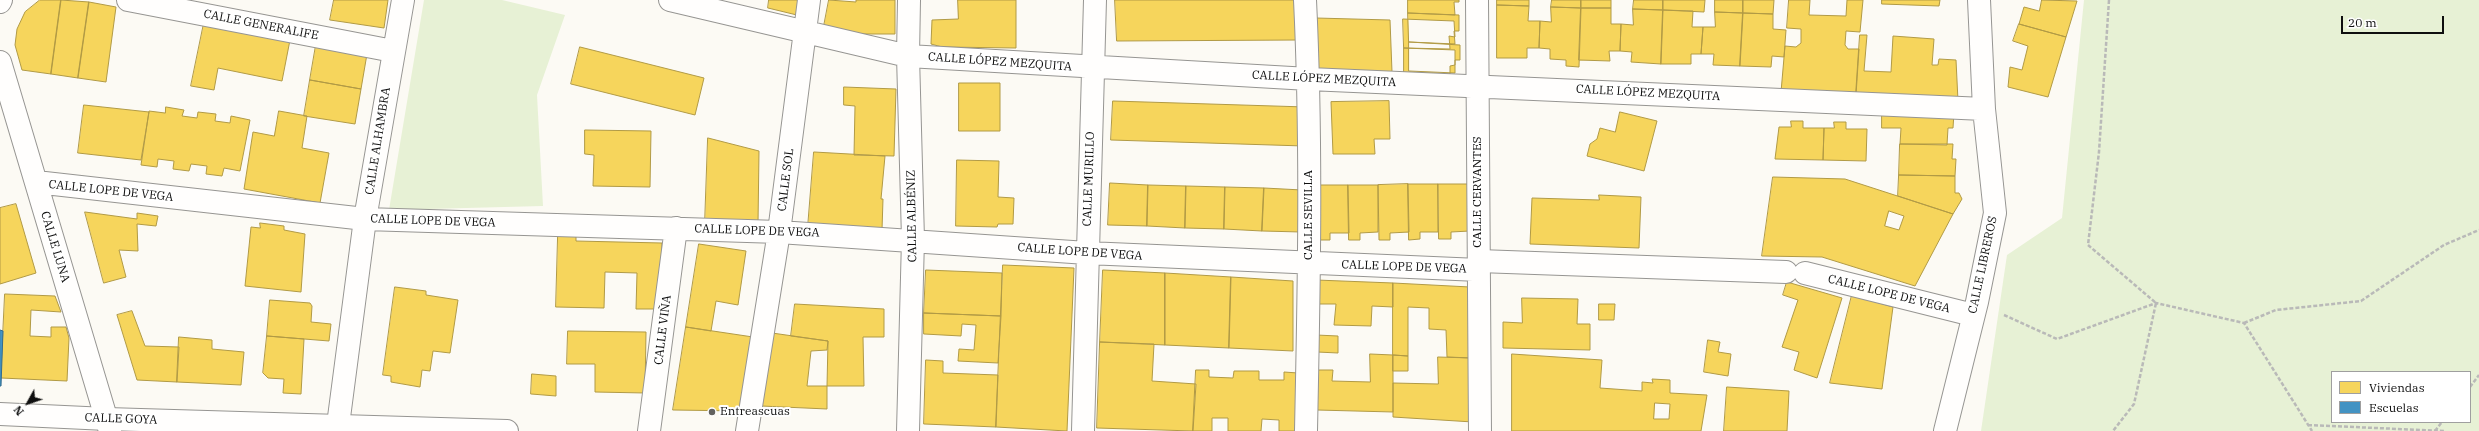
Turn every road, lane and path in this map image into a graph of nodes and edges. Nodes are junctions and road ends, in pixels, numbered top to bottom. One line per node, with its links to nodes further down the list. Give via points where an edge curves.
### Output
1 (128, 0): 12 (street, CALLE GENERALIFE)
2 (403, 0): 12 (street, CALLE ALHAMBRA)
3 (670, 0): 11 (street, CALLE LÓPEZ MEZQUITA)
4 (809, 0): 11 (street, CALLE SOL)
5 (909, 0): 13 (street, CALLE ALBÉNIZ)
6 (1095, 0): 15 (street, CALLE MURILLO)
7 (1305, 0): 16 (street, CALLE SEVILLA)
8 (1477, 0): 17 (street, CALLE CERVANTES)
9 (1979, 0): 18 (street, CALLE LIBREROS)
10 (2109, 0): 28 (path, via 2099,152 2088,245)
11 (805, 33): 13 (street, CALLE LÓPEZ MEZQUITA); 23 (street, CALLE SOL)
12 (393, 51): 20 (street, CALLE ALHAMBRA)
13 (908, 56): 15 (street, CALLE LÓPEZ MEZQUITA); 24 (street, CALLE ALBÉNIZ)
14 (0, 62): 19 (street, CALLE LUNA)
15 (1092, 68): 16 (street, CALLE LÓPEZ MEZQUITA); 25 (street, CALLE MURILLO)
16 (1309, 79): 17 (street, CALLE LÓPEZ MEZQUITA); 26 (street, CALLE SEVILLA)
17 (1478, 85): 18 (street, CALLE LÓPEZ MEZQUITA); 27 (street, CALLE CERVANTES)
18 (1984, 109): 29 (street, CALLE LIBREROS, via 1995,213)
19 (36, 182): 20 (street, CALLE LOPE DE VEGA); 36 (street, CALLE LUNA)
20 (365, 219): 21 (street, CALLE LOPE DE VEGA); 35 (street, CALLE ALHAMBRA)
21 (676, 228): 23 (street, CALLE LOPE DE VEGA); 40 (street, CALLE VIÑA)
22 (2479, 230): 30 (path, via 2444,245 2361,302 2276,310)
23 (779, 232): 24 (street, CALLE LOPE DE VEGA); 41 (street, CALLE SOL)
24 (913, 239): 25 (street, CALLE LOPE DE VEGA); 42 (street, CALLE ALBÉNIZ)
25 (1087, 253): 26 (street, CALLE LOPE DE VEGA); 43 (street, CALLE MURILLO)
26 (1309, 264): 27 (street, CALLE LOPE DE VEGA); 44 (street, CALLE SEVILLA)
27 (1479, 266): 29 (street, CALLE LOPE DE VEGA, via 1795,272); 45 (street, CALLE CERVANTES)
28 (2156, 303): 29 (path, via 2057,339); 30 (path); 47 (path, via 2134,404)
29 (1975, 309): 46 (street, CALLE LIBREROS)
30 (2244, 323): 37 (path)
31 (2479, 375): 32 (path)
32 (2471, 386)
33 (0, 414): 36 (street, CALLE GOYA)
34 (2441, 423): 49 (path)
35 (338, 424): 36 (street, CALLE GOYA); 38 (street, CALLE GOYA)
36 (108, 425)
37 (2308, 425): 48 (path); 49 (path)
38 (462, 430): 39 (street, CALLE GOYA)
39 (507, 431)
40 (649, 431)
41 (747, 431)
42 (908, 431)
43 (1084, 431)
44 (1306, 431)
45 (1480, 431)
46 (1945, 431)
47 (2113, 431)
48 (2312, 431)
49 (2435, 431): 50 (path)
50 (2444, 431)

